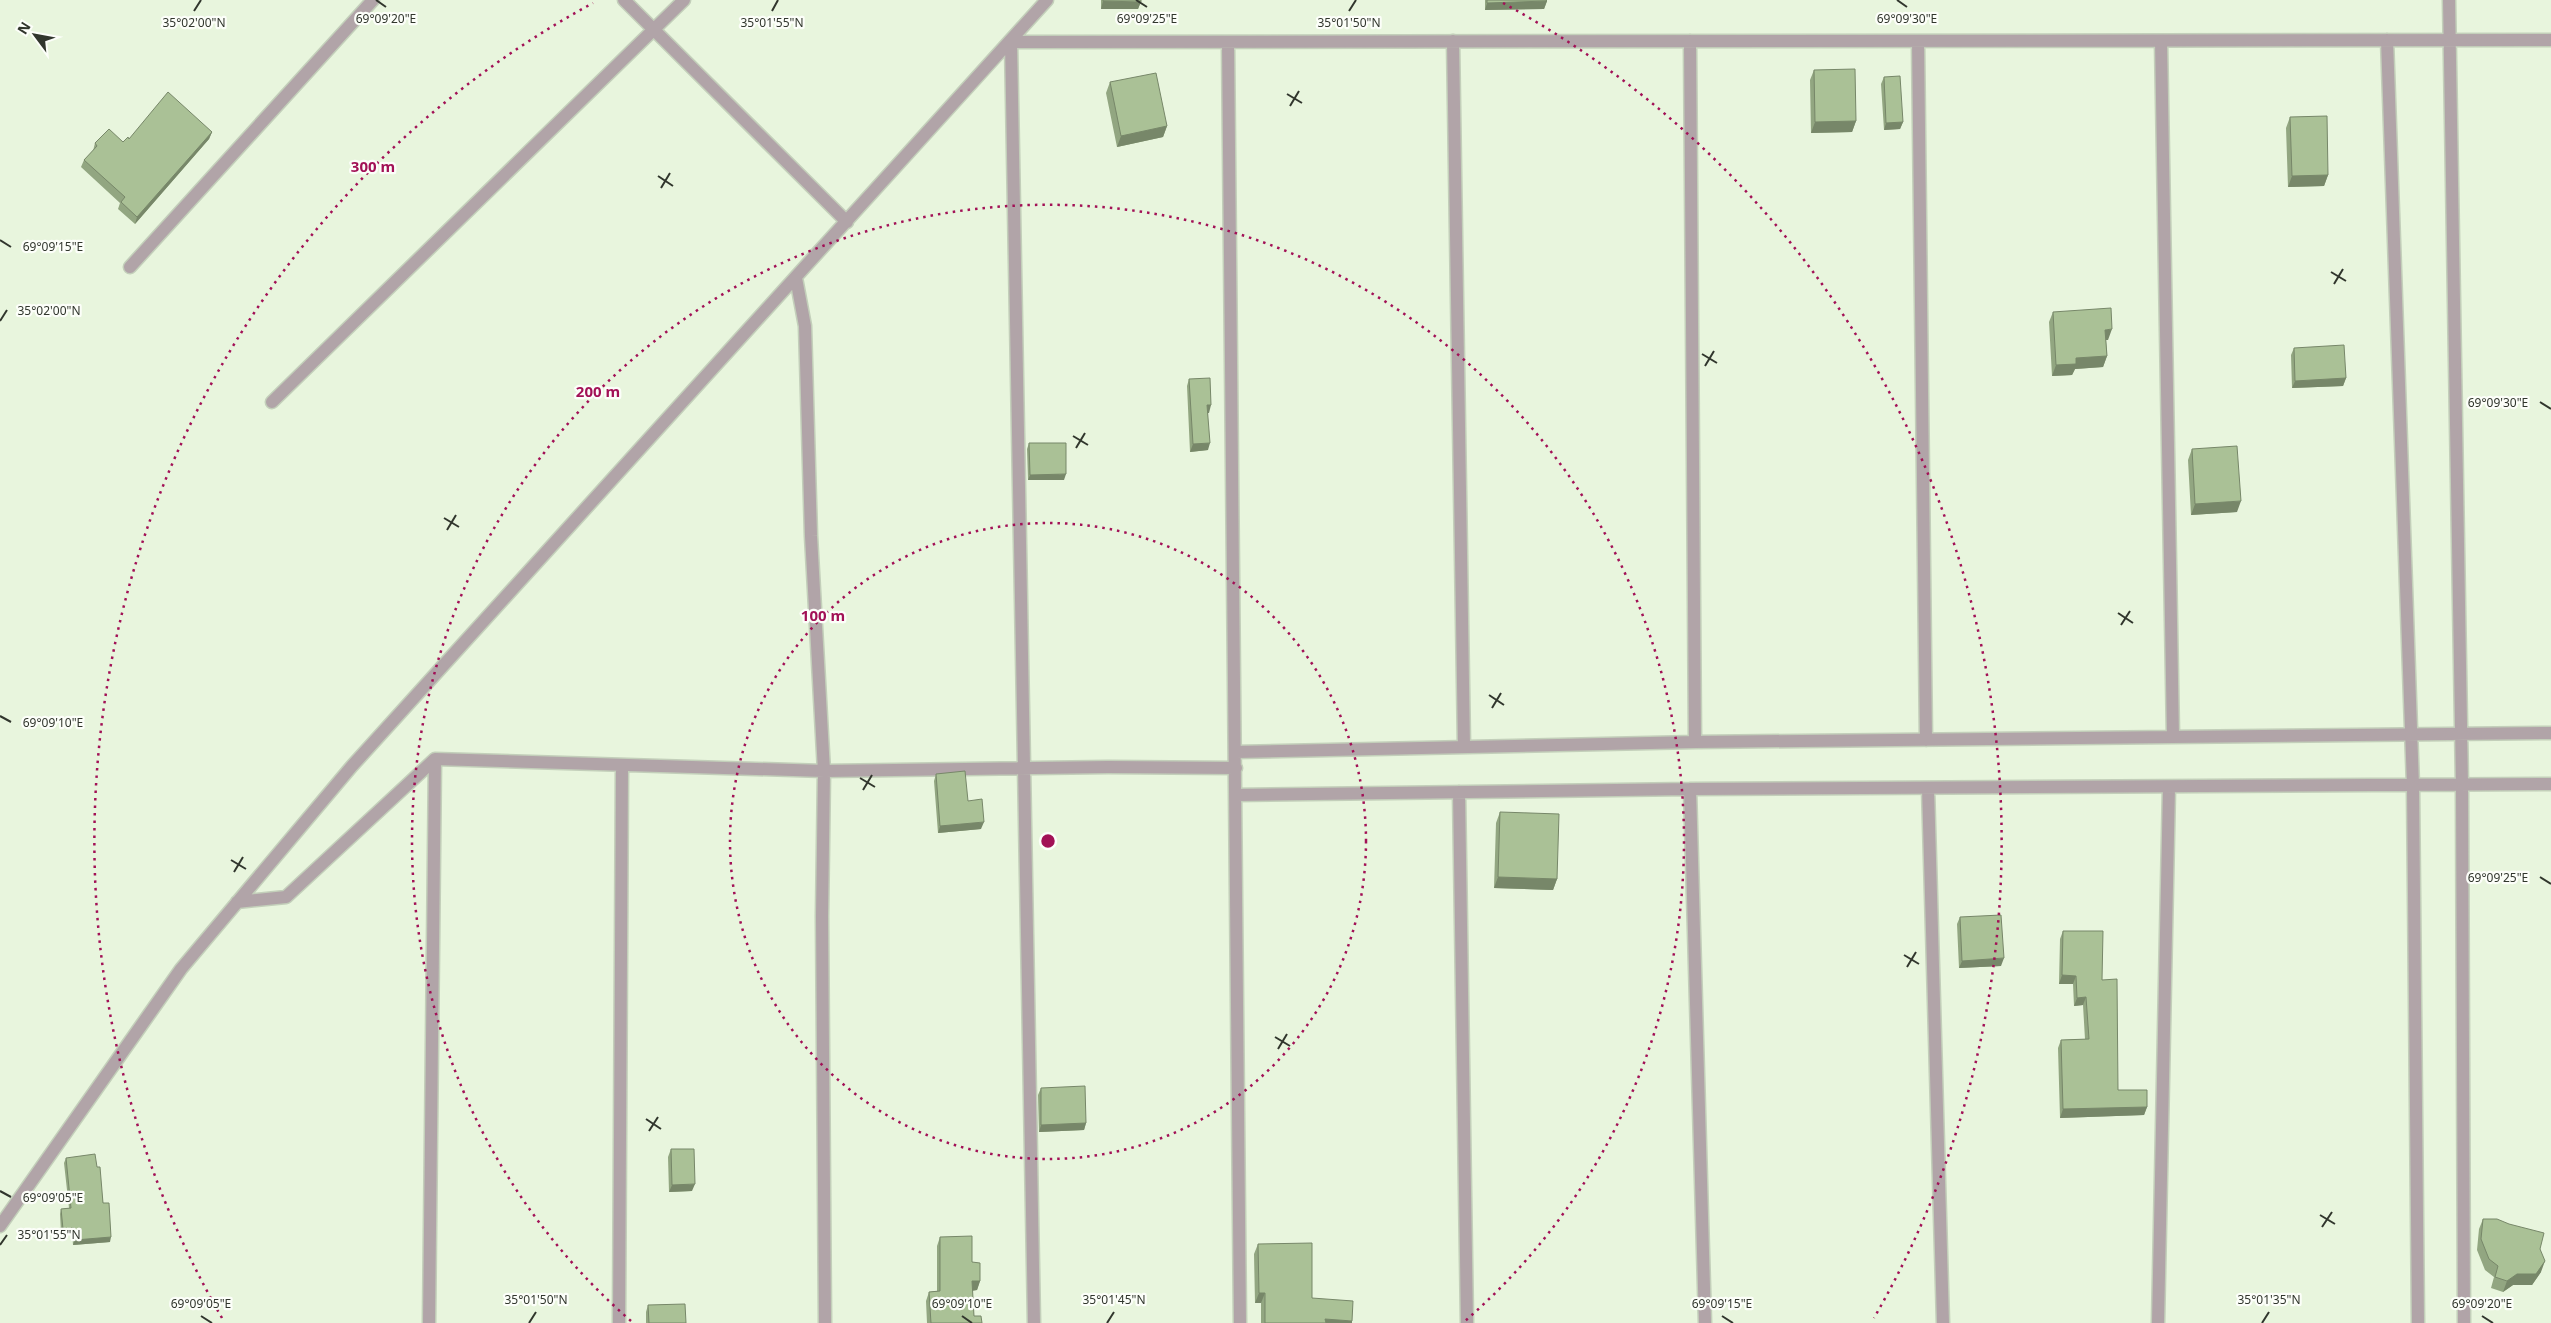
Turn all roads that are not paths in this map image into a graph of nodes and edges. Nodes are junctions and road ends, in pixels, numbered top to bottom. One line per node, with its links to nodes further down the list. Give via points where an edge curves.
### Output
1 (373, 0): 17 (street)
2 (624, 0): 6 (street)
3 (684, 0): 6 (street)
4 (1048, 0): 13 (street)
5 (2449, 0): 9 (street)
6 (654, 29): 16 (street); 19 (street)
7 (2161, 40): 8 (street); 12 (street); 23 (street)
8 (2388, 40): 9 (street); 21 (street)
9 (2450, 40): 10 (street); 22 (street)
10 (2551, 40)
11 (1690, 41): 12 (street); 15 (street); 25 (street)
12 (1918, 41): 24 (street)
13 (1011, 42): 14 (street); 16 (street); 30 (street)
14 (1228, 42): 15 (street); 27 (street)
15 (1453, 42): 26 (street)
16 (847, 222): 18 (street)
17 (130, 267)
18 (796, 278): 32 (street, via 805,326); 41 (street, via 352,766)
19 (272, 402)
20 (2551, 733): 22 (street)
21 (2411, 734): 22 (street); 23 (street); 35 (street)
22 (2461, 734): 34 (street)
23 (2173, 737): 24 (street)
24 (1926, 740): 25 (street)
25 (1695, 742): 26 (street)
26 (1464, 747): 27 (street)
27 (1236, 752): 31 (street)
28 (435, 759): 29 (street); 41 (street, via 286,897); 43 (street)
29 (622, 765): 32 (street); 44 (street)
30 (1024, 767): 31 (street); 32 (street); 46 (street)
31 (1236, 768): 40 (street)
32 (824, 771): 45 (street)
33 (2551, 784): 34 (street)
34 (2462, 785): 35 (street); 53 (street)
35 (2413, 786): 36 (street); 52 (street)
36 (2169, 787): 38 (street); 51 (street)
37 (1690, 788): 38 (street); 39 (street); 49 (street)
38 (1928, 788): 50 (street)
39 (1459, 792): 40 (street); 48 (street)
40 (1236, 795): 47 (street)
41 (237, 902): 42 (street, via 181,969)
42 (0, 1226)
43 (429, 1323)
44 (619, 1323)
45 (825, 1323)
46 (1034, 1323)
47 (1240, 1323)
48 (1467, 1323)
49 (1705, 1323)
50 (1943, 1323)
51 (2158, 1323)
52 (2418, 1323)
53 (2464, 1323)

